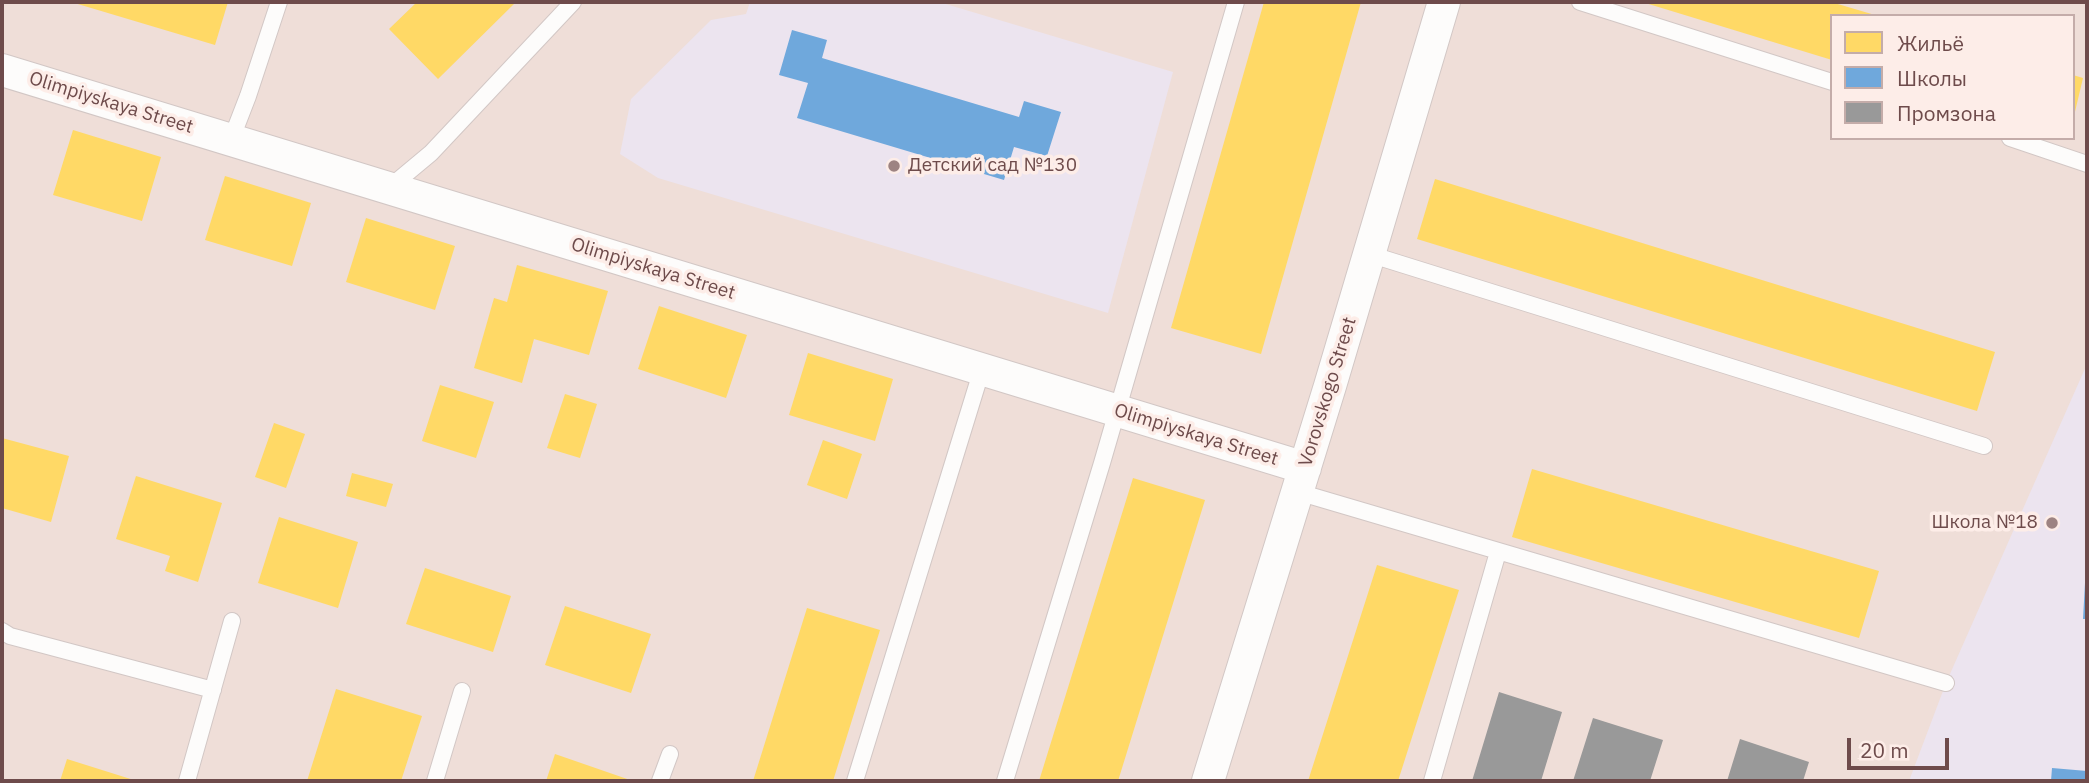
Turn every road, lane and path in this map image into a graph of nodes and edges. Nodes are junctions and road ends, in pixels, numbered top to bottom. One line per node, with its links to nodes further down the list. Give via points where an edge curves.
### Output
1 (279, 2): 8 (lane)
2 (573, 2): 11 (lane, via 431,153)
3 (1236, 2): 14 (lane)
4 (1444, 2): 12 (street, Vorovskogo Street)
5 (1580, 2): 7 (lane)
6 (2, 69): 8 (street, Olimpiyskaya Street)
7 (1830, 81)
8 (231, 140): 11 (street, Olimpiyskaya Street)
9 (2016, 140): 10 (lane)
10 (2087, 164)
11 (389, 188): 13 (street, Olimpiyskaya Street)
12 (1369, 254): 15 (lane); 16 (street, Vorovskogo Street)
13 (982, 369): 14 (street, Olimpiyskaya Street); 27 (lane)
14 (1117, 411): 16 (street, Olimpiyskaya Street); 28 (lane)
15 (1984, 446)
16 (1302, 480): 17 (lane); 29 (street, Vorovskogo Street)
17 (1498, 552): 20 (lane); 30 (lane)
18 (232, 621): 21 (lane)
19 (2, 631): 21 (lane)
20 (1946, 683)
21 (213, 690): 24 (lane)
22 (462, 691): 25 (lane)
23 (670, 754): 26 (lane)
24 (187, 781)
25 (435, 781)
26 (660, 781)
27 (855, 781)
28 (1005, 781)
29 (1209, 781)
30 (1432, 781)

